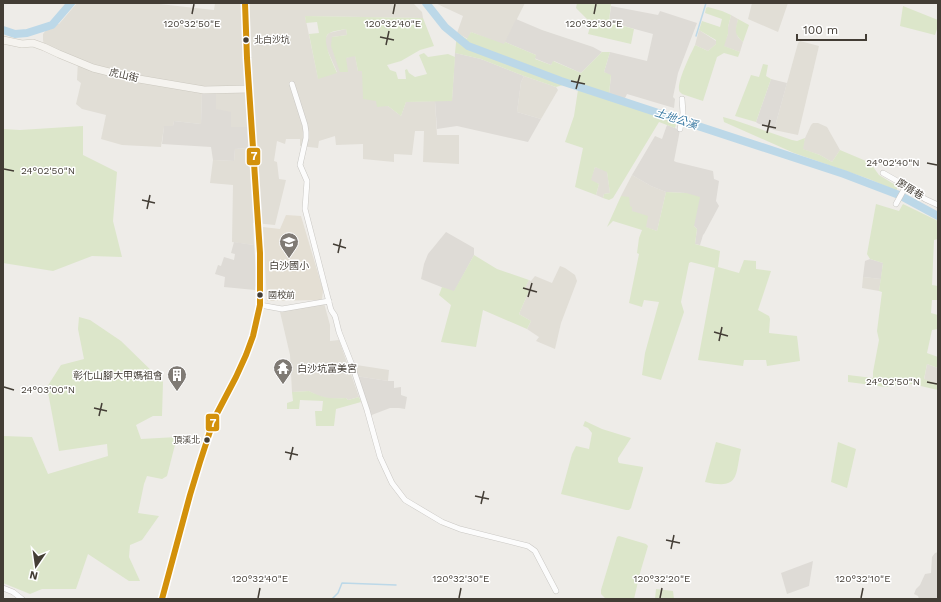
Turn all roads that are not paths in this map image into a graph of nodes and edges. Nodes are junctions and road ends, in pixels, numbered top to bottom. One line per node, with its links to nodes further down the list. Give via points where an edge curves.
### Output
1 (245, 3): 4 (main road)
2 (3, 40): 4 (main road, 虎山街, via 22,44 33,43 93,68 133,78 204,90)
3 (292, 84): 11 (street, via 306,132 300,166 307,181 305,209)
4 (249, 89): 12 (main road, via 260,253)
5 (682, 99): 6 (street, via 683,113)
6 (680, 126)
7 (882, 173): 8 (street, 廖厝巷)
8 (906, 186): 9 (street); 10 (street, 廖厝巷)
9 (897, 203)
10 (938, 205)
11 (329, 302): 12 (street, via 282,309); 14 (street, via 367,410 380,457 392,483 405,500 442,522 460,529 532,548)
12 (260, 305): 16 (main road, via 246,355 214,418)
13 (3, 588): 15 (street)
14 (556, 591)
15 (22, 599)
16 (162, 599)

